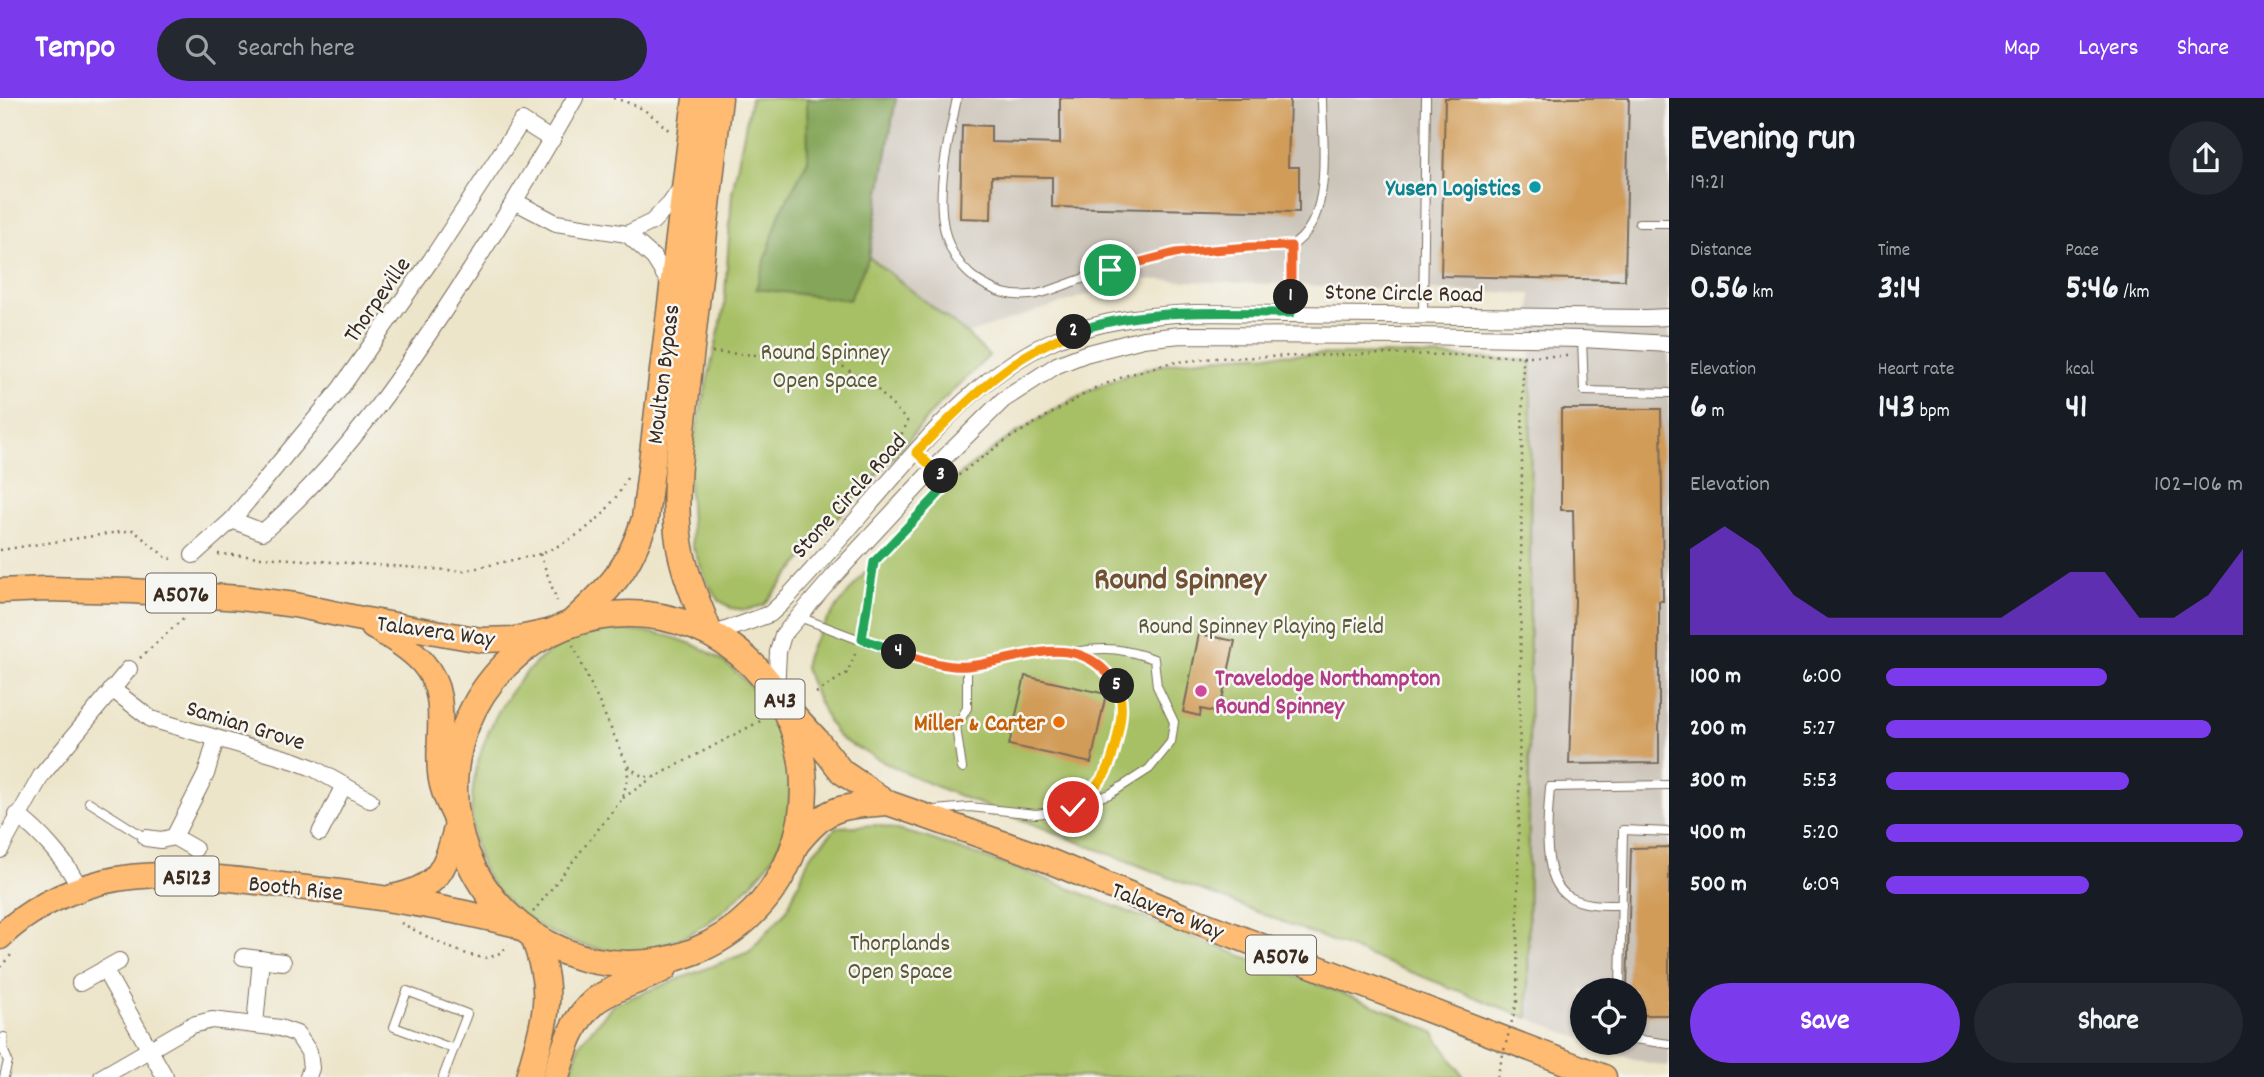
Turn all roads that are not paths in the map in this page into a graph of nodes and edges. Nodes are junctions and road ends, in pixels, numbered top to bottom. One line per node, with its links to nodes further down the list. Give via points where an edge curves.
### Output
1 (575, 98): 7 (street)
2 (696, 98): 8 (highway, Moulton Bypass / A43)
3 (719, 98): 27 (highway, Moulton Bypass, via 675,506 679,543)
4 (957, 98): 13 (lane, via 941,192 943,225 954,255 973,278 994,291 1033,295 1175,253)
5 (1322, 98): 13 (lane, via 1322,195 1310,226)
6 (1426, 98): 16 (lane)
7 (552, 140): 9 (street); 21 (street, Thorpeville, via 522,121 340,389)
8 (685, 182): 12 (street, via 652,222); 14 (highway, Moulton Bypass / A43)
9 (516, 202): 12 (street, via 556,223); 21 (street, via 426,339 345,448 263,532)
10 (1639, 223): 11 (lane)
11 (1669, 223)
12 (627, 234): 14 (street, via 654,258)
13 (1291, 246): 15 (lane)
14 (671, 286): 26 (highway, Moulton Bypass / A43, via 645,519 621,574)
15 (1291, 313): 16 (street, Stone Circle Road); 27 (street, Stone Circle Road, via 1143,316 1098,324 1020,358 966,401 916,452 770,614)
16 (1423, 315): 17 (street, Stone Circle Road)
17 (1669, 317)
18 (1582, 339): 19 (street, Stone Circle Road); 20 (lane, via 1584,391); 24 (street, Stone Circle Road, via 1181,335 1085,354 1031,380 995,408)
19 (1669, 344)
20 (1669, 393)
21 (232, 520): 22 (street, Thorpeville)
22 (193, 555)
23 (0, 591): 25 (main road, Talavera Way / A5076, via 202,595 295,605)
24 (799, 617): 29 (lane, via 927,662); 32 (street, Stone Circle Road, via 783,635 778,652)
25 (360, 619): 26 (main road, Talavera Way / A5076, via 481,640); 42 (main road, Talavera Way / A5076, via 405,646 435,683 441,708 440,772)
26 (566, 633): 27 (highway, A43, via 598,617 617,615 655,616); 42 (highway, A43, via 529,646 507,663 473,709 456,762)
27 (710, 634): 32 (highway, A43, via 748,660)
28 (1073, 652): 29 (lane, via 1041,652); 40 (lane, via 1103,666 1121,697 1122,711 1113,761 1091,792); 40 (lane, via 1123,649 1154,659 1157,686 1174,722 1171,742 1149,769 1110,794)
29 (967, 666): 34 (lane, via 967,708 956,727)
30 (129, 669): 31 (street)
31 (112, 689): 33 (street, Samian Grove, via 151,719); 41 (street, via 41,776)
32 (774, 705): 39 (main road, Talavera Way / A5076, via 816,739 842,772); 47 (highway, A43, via 793,724 804,772 804,809)
33 (216, 739): 35 (street, Samian Grove, via 295,761); 45 (street, via 206,774)
34 (962, 768)
35 (344, 785): 37 (street, Samian Grove); 44 (street)
36 (1669, 785): 52 (lane, via 1550,787 1546,839 1558,887 1567,896 1587,903)
37 (370, 800)
38 (89, 802): 46 (lane)
39 (899, 807): 40 (lane, via 970,807 1037,814); 47 (main road, Talavera Way / A5076, via 855,806 829,813 814,822); 74 (main road, Talavera Way / A5076, via 1025,850 1193,920)
40 (1073, 807)
41 (17, 815): 49 (street); 50 (street, via 31,825)
42 (456, 822): 51 (main road, Booth Rise / A5123, via 439,874 415,892); 53 (highway, A43, via 478,880)
43 (1669, 832): 52 (lane, via 1623,830)
44 (320, 833)
45 (174, 837): 46 (street); 48 (street)
46 (146, 838)
47 (796, 845): 55 (highway, A43, via 780,880 757,910 727,935)
48 (195, 849)
49 (0, 850)
50 (79, 889): 51 (main road, Booth Rise / A5123, via 157,875); 54 (main road, Booth Rise / A5123, via 21,919)
51 (388, 898): 53 (main road, Booth Rise / A5123, via 466,912)
52 (1622, 905): 59 (lane)
53 (523, 931): 55 (highway, A43, via 595,962 650,963); 72 (highway, A43, via 546,974 545,1020)
54 (8, 944)
55 (693, 953): 73 (highway, A43, via 596,1001 578,1019)
56 (243, 957): 57 (street)
57 (261, 959): 58 (street); 61 (street)
58 (283, 962)
59 (1620, 978)
60 (79, 983): 65 (street, via 112,965)
61 (255, 1025): 65 (street, via 199,1022); 70 (street, via 289,1030 303,1039 311,1060)
62 (4, 1037): 67 (lane, via 8,1060)
63 (1647, 1042): 64 (lane)
64 (1669, 1045)
65 (151, 1048): 68 (street); 69 (street)
66 (454, 1049): 66 (lane, via 467,1014 407,991 394,1027); 71 (lane)
67 (4, 1077)
68 (102, 1077)
69 (165, 1077)
70 (308, 1077)
71 (443, 1077)
72 (529, 1077)
73 (556, 1077)
74 (1604, 1077)

